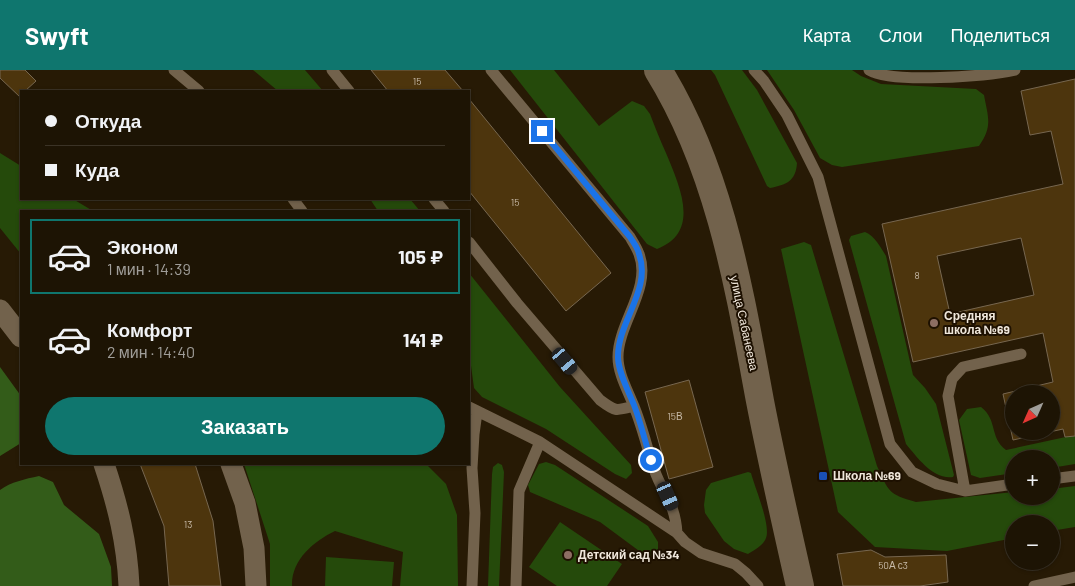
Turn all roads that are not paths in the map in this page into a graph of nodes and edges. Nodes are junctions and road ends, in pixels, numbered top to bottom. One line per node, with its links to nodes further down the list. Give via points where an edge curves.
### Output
1 (174, 70): 8 (lane)
2 (332, 70): 9 (lane)
3 (492, 70): 16 (lane, via 630,237 639,253 642,268 638,292 620,340 618,357)
4 (658, 70): 32 (street, улица Сабанеева, via 691,135 717,204 741,302)
5 (754, 70): 24 (lane, via 787,115 818,178 890,444 912,472 937,484)
6 (869, 70): 7 (lane, via 878,75 928,78)
7 (1015, 70)
8 (198, 90)
9 (348, 90)
10 (435, 200): 11 (lane)
11 (443, 210)
12 (470, 243): 16 (lane, via 600,400 618,411)
13 (0, 310): 14 (street)
14 (20, 336)
15 (1021, 354): 24 (lane, via 963,367 952,379 948,396)
16 (634, 406): 25 (lane, via 655,472 673,507)
17 (473, 409): 18 (lane); 29 (lane, via 475,513)
18 (540, 442): 25 (lane); 30 (lane, via 519,491)
19 (104, 465): 27 (street, via 118,507 128,556)
20 (231, 465): 28 (street, via 247,512 254,548)
21 (1075, 476): 22 (lane)
22 (1060, 478)
23 (1005, 485): 24 (lane)
24 (965, 490)
25 (677, 533): 31 (lane, via 701,553 735,564)
26 (1075, 577): 33 (lane)
27 (129, 586)
28 (256, 586)
29 (472, 586)
30 (516, 586)
31 (758, 586)
32 (800, 586)
33 (1034, 586)

